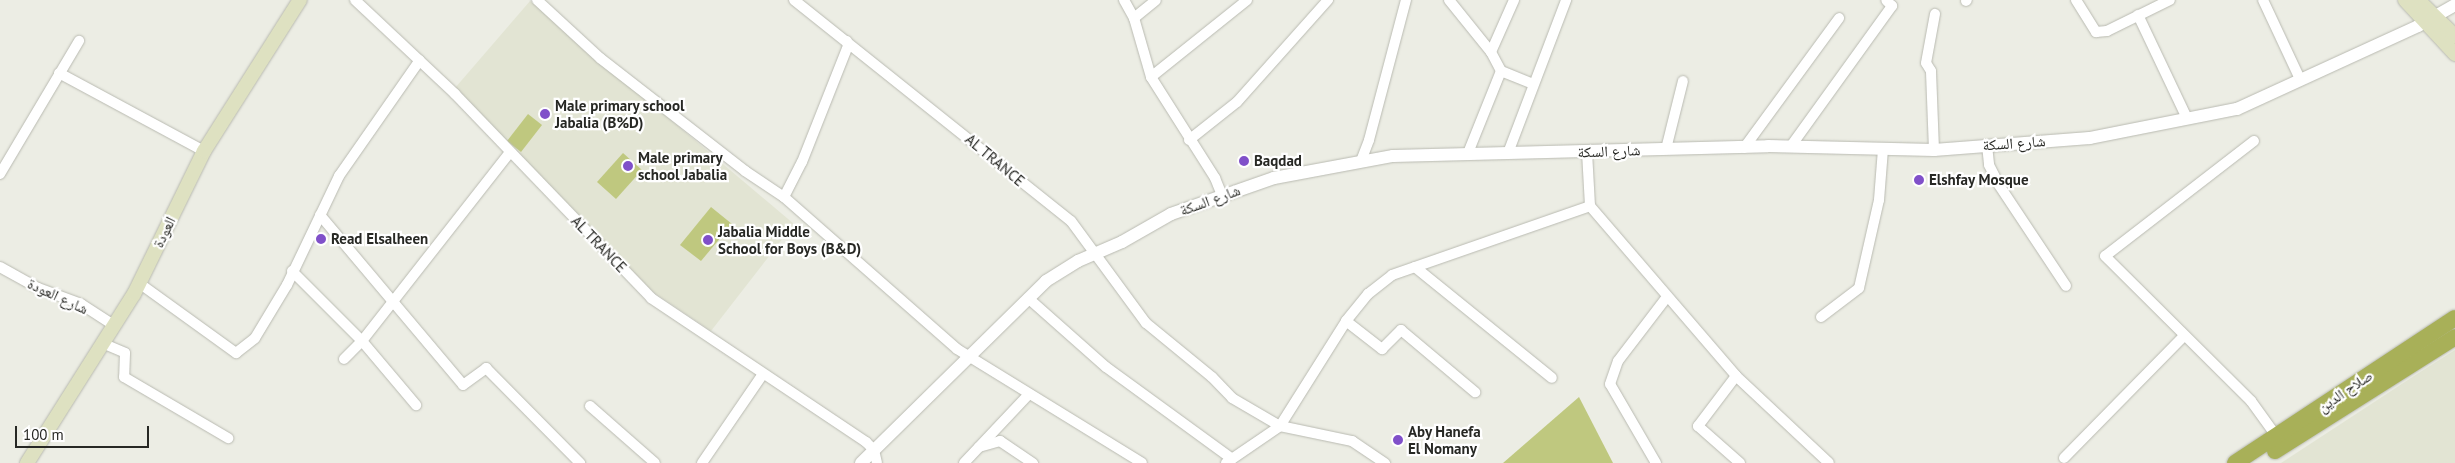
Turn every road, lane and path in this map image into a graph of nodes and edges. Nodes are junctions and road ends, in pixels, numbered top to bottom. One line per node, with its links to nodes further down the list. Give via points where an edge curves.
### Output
1 (300, 0): 46 (main road, العودة)
2 (355, 0): 30 (street, AL TRANCE)
3 (537, 0): 54 (street, via 600,58 745,171)
4 (794, 0): 27 (street, AL TRANCE)
5 (1124, 0): 22 (street)
6 (1156, 0): 22 (street)
7 (1247, 0): 33 (street)
8 (1328, 0): 38 (street, via 1237,102)
9 (1406, 0): 51 (street)
10 (1449, 0): 28 (street)
11 (1514, 0): 28 (street)
12 (1566, 0): 36 (street)
13 (1886, 0): 41 (street, via 1892,6)
14 (2076, 0): 21 (street, via 2096,32 2107,31)
15 (2170, 0): 21 (street)
16 (2263, 0): 34 (street)
17 (2405, 0): 24 (main road)
18 (2418, 0): 24 (main road)
19 (2455, 5): 24 (street, شارع السكة)
20 (1935, 14): 45 (street, via 1926,63 1931,70)
21 (2138, 15): 37 (street)
22 (1134, 18): 33 (street)
23 (1839, 18): 42 (street)
24 (2429, 20): 25 (main road); 29 (main road); 34 (street, شارع السكة)
25 (2455, 36)
26 (79, 41): 32 (street)
27 (846, 41): 54 (street, via 802,162); 57 (street, AL TRANCE, via 1071,221)
28 (1491, 52): 31 (street)
29 (2455, 54)
30 (420, 60): 47 (street, AL TRANCE); 56 (street, via 339,176)
31 (1501, 71): 36 (street); 49 (street)
32 (60, 73): 46 (street); 52 (street)
33 (1151, 77): 38 (street)
34 (2300, 79): 37 (street, شارع السكة, via 2237,109)
35 (1683, 82): 44 (street)
36 (1534, 84): 50 (street)
37 (2187, 118): 40 (street, شارع السكة, via 2090,138)
38 (1189, 140): 53 (street, via 1215,178)
39 (2254, 141): 70 (street, via 2105,256)
40 (1986, 145): 45 (street, شارع السكة); 62 (street, via 1989,165 1999,184)
41 (1791, 146): 42 (street, شارع السكة); 43 (street, شارع السكة)
42 (1744, 148): 44 (street, شارع السكة)
43 (1882, 148): 45 (street, شارع السكة); 66 (street, via 1879,200 1859,288)
44 (1666, 149): 48 (street, شارع السكة)
45 (1934, 150)
46 (204, 151): 61 (main road, العودة)
47 (510, 152): 65 (street); 76 (street, AL TRANCE, via 651,298)
48 (1588, 152): 50 (street, شارع السكة); 55 (street)
49 (1468, 153): 50 (street, شارع السكة); 51 (street, شارع السكة)
50 (1508, 153)
51 (1361, 160): 53 (street, شارع السكة, via 1274,178)
52 (0, 174)
53 (1222, 195): 57 (street, شارع السكة, via 1171,214 1122,242)
54 (784, 197): 74 (street, via 949,343)
55 (1590, 206): 58 (street); 63 (street)
56 (320, 215): 60 (street); 65 (street)
57 (1093, 253): 64 (street, شارع السكة, via 1046,281); 83 (street, AL TRANCE, via 1146,323 1212,377 1232,398)
58 (1414, 266): 68 (street, via 1392,275 1374,289); 78 (street)
59 (0, 267): 69 (street, شارع العودة, via 38,288 81,304)
60 (292, 271): 61 (street, via 287,286 254,338 236,353); 72 (street)
61 (139, 283): 69 (main road, العودة)
62 (2066, 286)
63 (1667, 297): 77 (street); 99 (street, via 1618,361 1610,384)
64 (1028, 298): 74 (street, شارع السكة); 89 (street, via 1106,368)
65 (392, 303): 72 (street); 91 (street, via 463,385 486,368)
66 (1821, 317)
67 (2455, 318): 84 (highway, صلاح الدين)
68 (1346, 321): 79 (street, via 1382,349 1401,330); 83 (street)
69 (114, 326): 73 (main road, العودة)
70 (2184, 337): 84 (street, via 2251,401); 88 (street)
71 (2455, 337): 103 (highway, صلاح الدين)
72 (362, 341): 75 (street); 81 (street)
73 (102, 343): 85 (street, via 125,353 124,376); 90 (main road, العودة)
74 (969, 355): 80 (street); 87 (street, شارع السكة)
75 (344, 359)
76 (763, 374): 87 (street, AL TRANCE); 93 (street)
77 (1736, 376): 100 (street, via 1698,426); 101 (street)
78 (1552, 378)
79 (1475, 392)
80 (1029, 394): 86 (street); 97 (street)
81 (416, 405)
82 (590, 406): 92 (street)
83 (1280, 426): 89 (street); 98 (street, AL TRANCE, via 1352,441)
84 (2277, 437): 102 (highway, صلاح الدين)
85 (228, 438)
86 (978, 448): 95 (street); 96 (street, via 1000,442)
87 (875, 457): 94 (street, شارع السكة)
88 (2064, 458)
89 (1229, 461)
90 (28, 463)
91 (580, 463)
92 (655, 463)
93 (702, 463)
94 (861, 463)
95 (964, 463)
96 (1034, 463)
97 (1142, 463)
98 (1386, 463)
99 (1656, 463)
100 (1740, 463)
101 (1829, 463)
102 (2235, 463)
103 (2256, 463)

